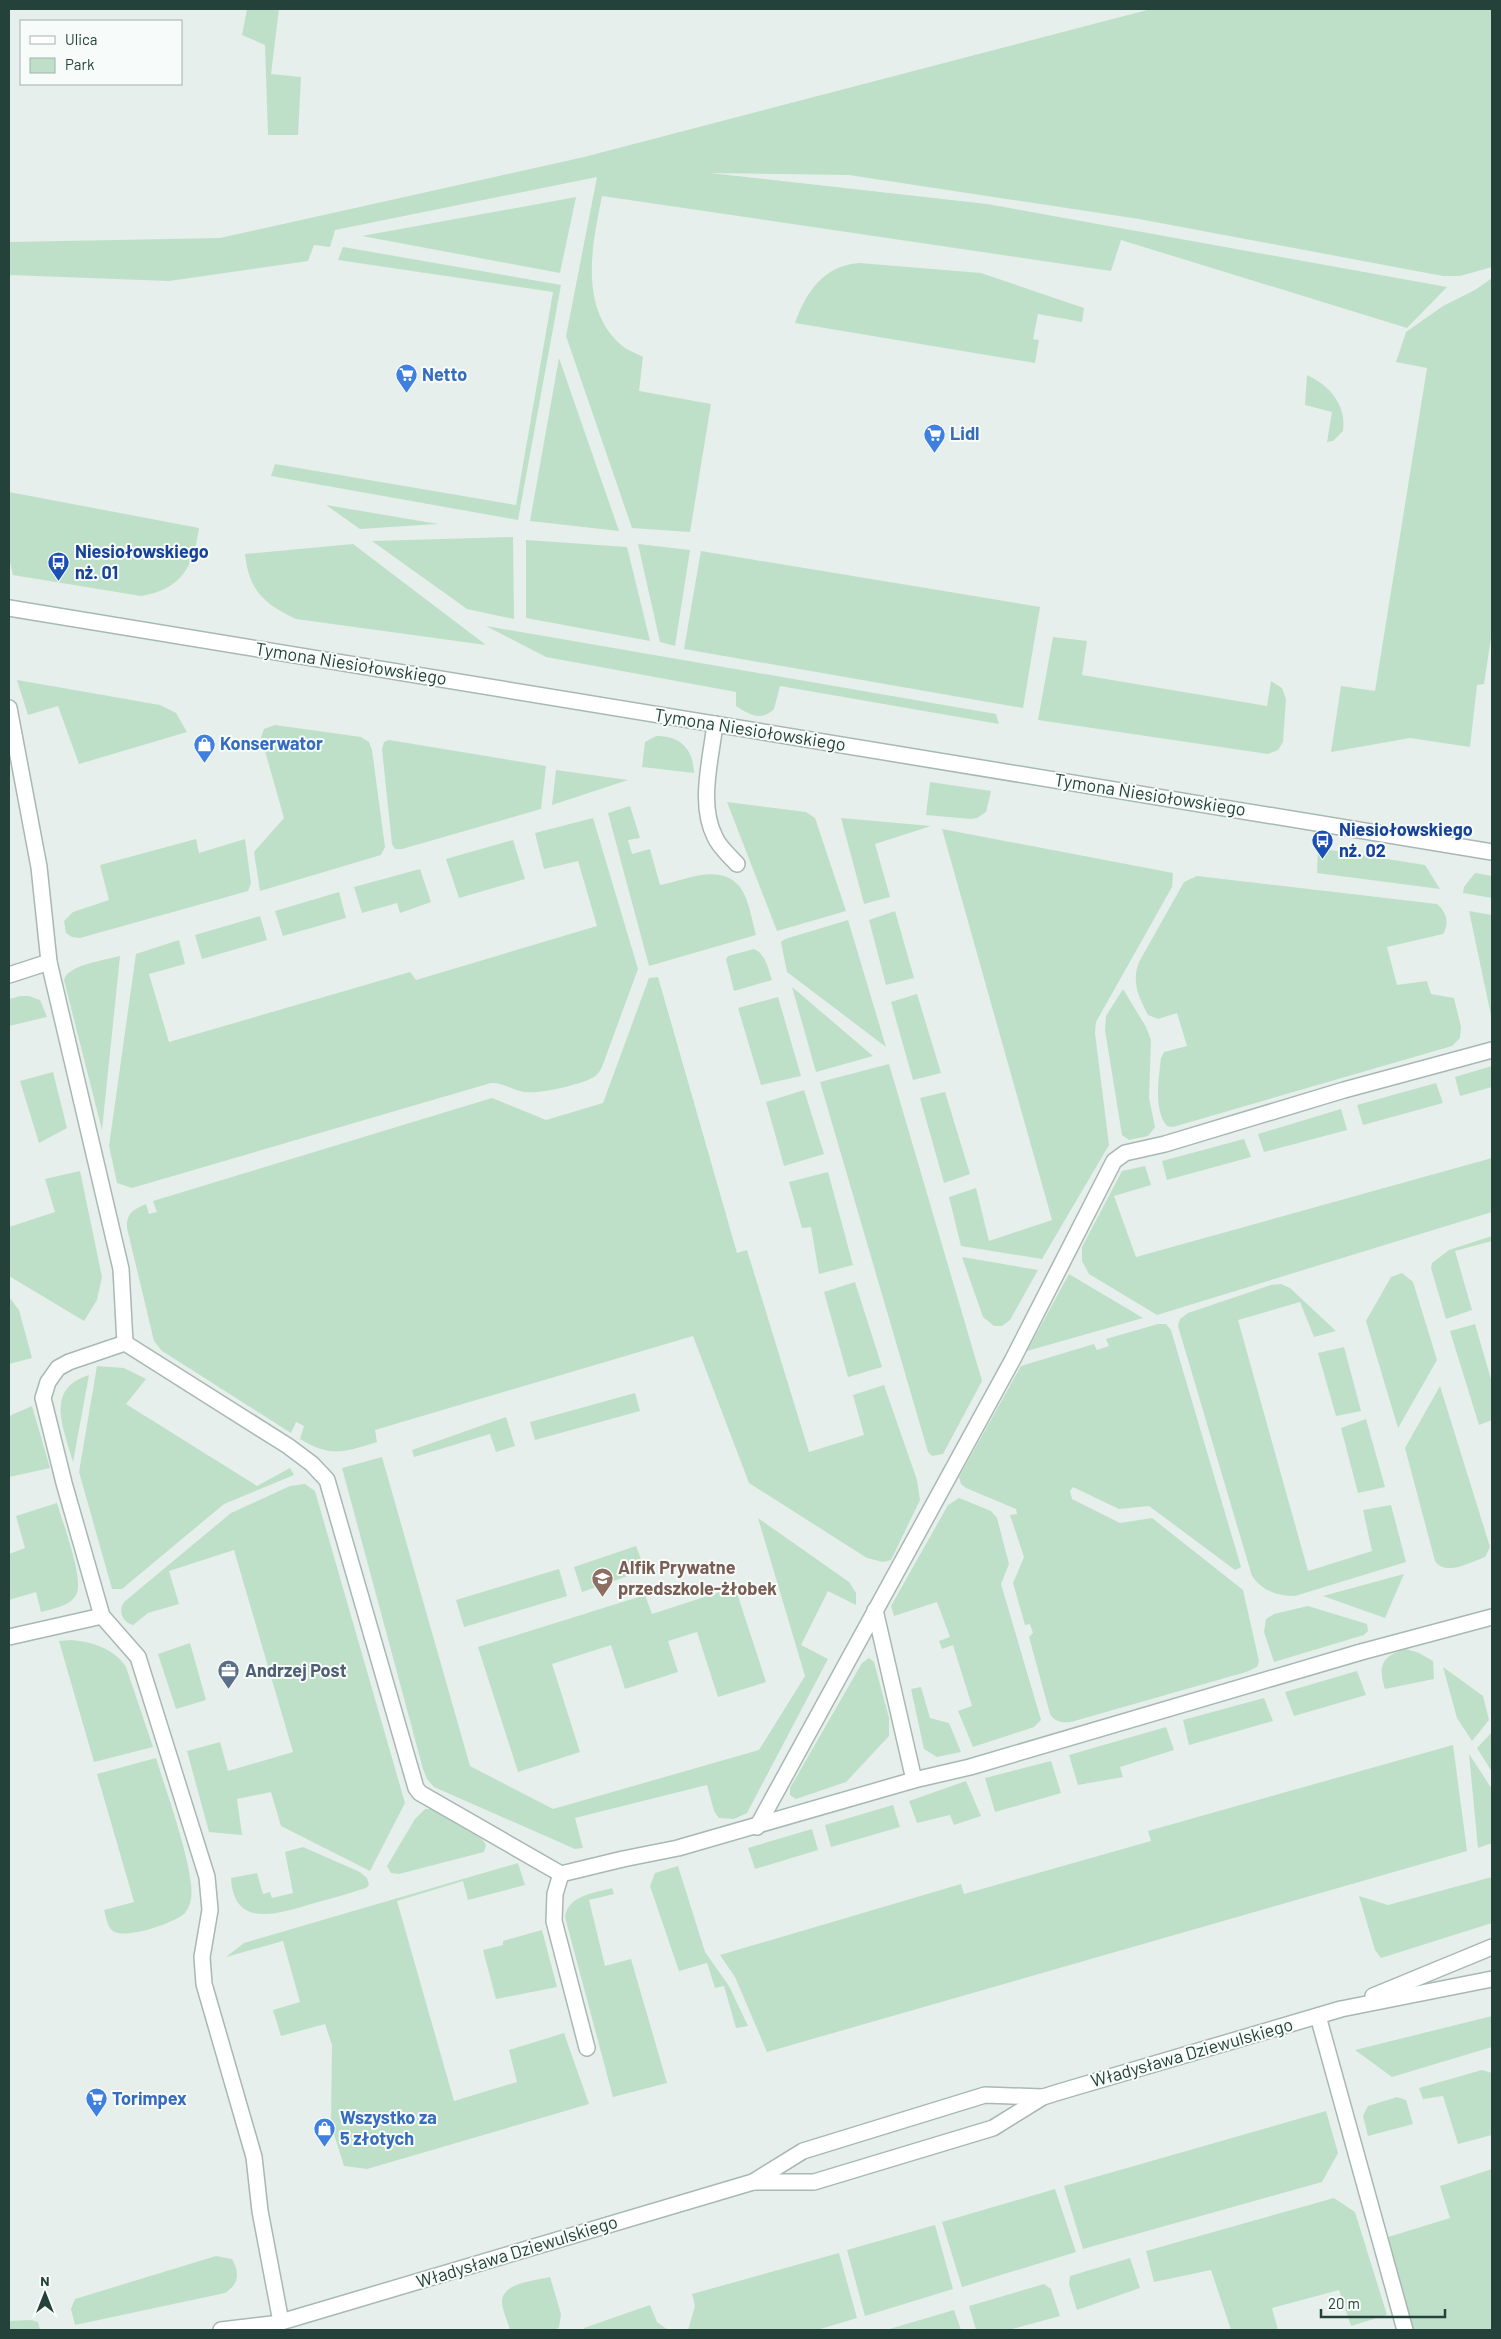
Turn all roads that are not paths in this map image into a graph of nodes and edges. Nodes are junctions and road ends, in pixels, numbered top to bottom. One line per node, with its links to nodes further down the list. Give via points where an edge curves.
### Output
1 (9, 608): 3 (street, Tymona Niesiołowskiego)
2 (9, 708): 6 (street, via 39,867)
3 (715, 724): 4 (street, Tymona Niesiołowskiego); 5 (street, via 708,815 714,836)
4 (1492, 852)
5 (737, 864)
6 (49, 962): 7 (street); 9 (street, via 121,1269)
7 (9, 975)
8 (1492, 1050): 10 (street, via 1120,1156 1114,1161 1013,1359)
9 (125, 1343): 11 (street, via 58,1368 48,1382 43,1398); 16 (street, via 288,1446 319,1470 327,1480 416,1788)
10 (875, 1610): 14 (street); 15 (street)
11 (102, 1616): 13 (street); 24 (street, via 138,1657 207,1877 210,1910 202,1957 204,1984 254,2157 260,2211)
12 (1492, 1617): 14 (street, via 1360,1652 970,1767)
13 (9, 1637)
14 (914, 1780): 15 (street)
15 (757, 1827): 16 (street)
16 (561, 1874): 21 (street, via 555,1894 554,1921)
17 (1492, 1947): 19 (street, Władysława Dziewulskiego)
18 (1492, 1979): 19 (street, Władysława Dziewulskiego)
19 (1341, 2009): 20 (street, Władysława Dziewulskiego)
20 (1318, 2016): 22 (street, Władysława Dziewulskiego); 27 (street)
21 (587, 2048)
22 (1043, 2097): 23 (street, Władysława Dziewulskiego, via 993,2128 814,2182); 23 (street, Władysława Dziewulskiego, via 985,2095 803,2151)
23 (753, 2182): 24 (street, Władysława Dziewulskiego)
24 (281, 2322): 25 (street, Władysława Dziewulskiego); 26 (street, Władysława Dziewulskiego)
25 (221, 2330)
26 (263, 2330)
27 (1405, 2330)

